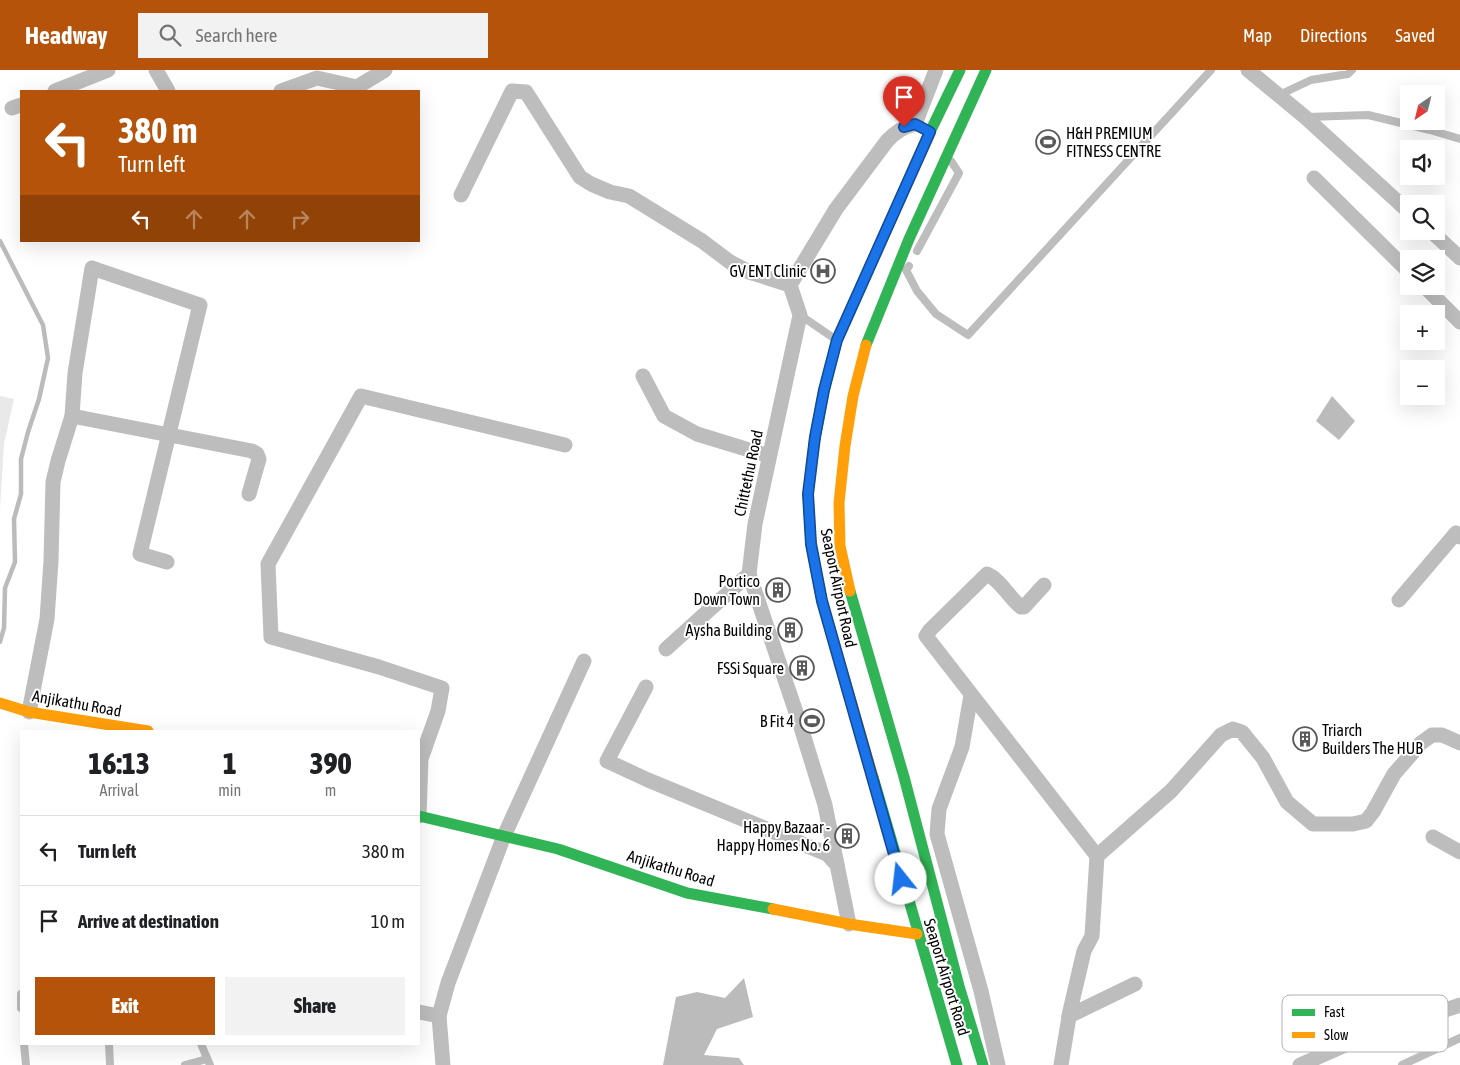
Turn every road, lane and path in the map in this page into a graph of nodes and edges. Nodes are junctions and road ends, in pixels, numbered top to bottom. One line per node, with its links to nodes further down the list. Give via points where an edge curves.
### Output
1 (108, 70): 11 (street)
2 (156, 70): 12 (street)
3 (385, 70): 10 (street, via 357,87)
4 (936, 70): 16 (street)
5 (960, 70): 17 (main road, Seaport Airport Road)
6 (986, 70): 17 (main road)
7 (1211, 70): 19 (lane, via 968,334 936,314 917,291 906,270 959,173)
8 (1248, 70): 14 (street)
9 (1352, 70): 14 (lane, via 1348,74 1311,80)
10 (317, 80): 13 (street)
11 (58, 90)
12 (167, 90)
13 (284, 90)
14 (1279, 95): 15 (street)
15 (1305, 117): 18 (lane, via 1368,115); 22 (street)
16 (915, 124): 17 (main road); 26 (street, via 894,133 887,141 836,209)
17 (941, 138): 19 (main road); 30 (main road, Seaport Airport Road)
18 (1460, 139)
19 (947, 155): 79 (main road, via 866,348 853,396 845,446 839,503 840,546 853,606)
20 (1314, 178): 25 (street)
21 (461, 195): 26 (street, via 512,91 526,92 580,177 610,192 629,196 749,272)
22 (1400, 204)
23 (1440, 240): 24 (street)
24 (1460, 258)
25 (1400, 263)
26 (790, 284): 28 (street)
27 (1433, 295): 29 (street)
28 (800, 314): 30 (lane); 35 (street, Chittethu Road)
29 (1460, 322)
30 (837, 340): 58 (main road, Seaport Airport Road, via 815,437 808,494 811,544 836,656)
31 (643, 376): 35 (street, via 664,416 698,434)
32 (72, 416): 33 (street); 33 (street, via 75,373 92,268 200,304); 47 (street, via 53,482 47,619)
33 (168, 434): 36 (street, via 252,451 259,459); 38 (street, via 140,554)
34 (565, 445): 50 (street, via 361,396 268,564 271,636 442,688 438,712 421,759)
35 (769, 456): 39 (street, Chittethu Road)
36 (249, 494)
37 (1460, 537): 41 (street, via 1456,534)
38 (167, 562)
39 (749, 574): 42 (street); 56 (street, Chittethu Road, via 822,796)
40 (1044, 585): 45 (street, via 1021,607 986,574 926,634)
41 (1399, 600)
42 (666, 648)
43 (584, 661): 52 (street)
44 (646, 687): 56 (street, via 607,761 826,854)
45 (971, 695): 55 (street); 80 (street, via 962,746 939,810 937,834)
46 (0, 703): 47 (main road, Anjikathu Road)
47 (29, 712): 48 (main road, Anjikathu Road)
48 (142, 730)
49 (1460, 743): 55 (street, via 1442,735 1432,735 1421,743 1394,774 1366,821 1313,824 1287,802 1263,758 1242,732 1233,729 1221,735 1170,791)
50 (420, 788)
51 (420, 816): 52 (main road, Anjikathu Road)
52 (504, 836): 57 (main road, Anjikathu Road, via 558,849 687,893); 63 (street, via 448,983)
53 (1433, 837): 54 (street)
54 (1460, 852)
55 (1098, 856): 64 (street, via 1092,936 1084,951)
56 (837, 865): 57 (street, Chittethu Road)
57 (848, 924): 58 (main road, Anjikathu Road)
58 (917, 934): 78 (main road, Seaport Airport Road)
59 (1135, 984): 64 (street)
60 (1460, 1006): 61 (street)
61 (1448, 1010)
62 (420, 1012): 63 (street)
63 (439, 1016): 77 (street)
64 (1069, 1016): 81 (street)
65 (1460, 1038): 66 (lane)
66 (1448, 1044)
67 (24, 1045): 74 (lane)
68 (109, 1045): 75 (lane)
69 (201, 1045): 72 (lane)
70 (1330, 1052): 82 (street)
71 (1433, 1052): 73 (lane)
72 (209, 1062): 76 (lane)
73 (1411, 1063): 83 (lane)
74 (26, 1065)
75 (110, 1065)
76 (186, 1065)
77 (443, 1065)
78 (957, 1065)
79 (983, 1065)
80 (998, 1065)
81 (1061, 1065)
82 (1300, 1065)
83 (1402, 1065)

